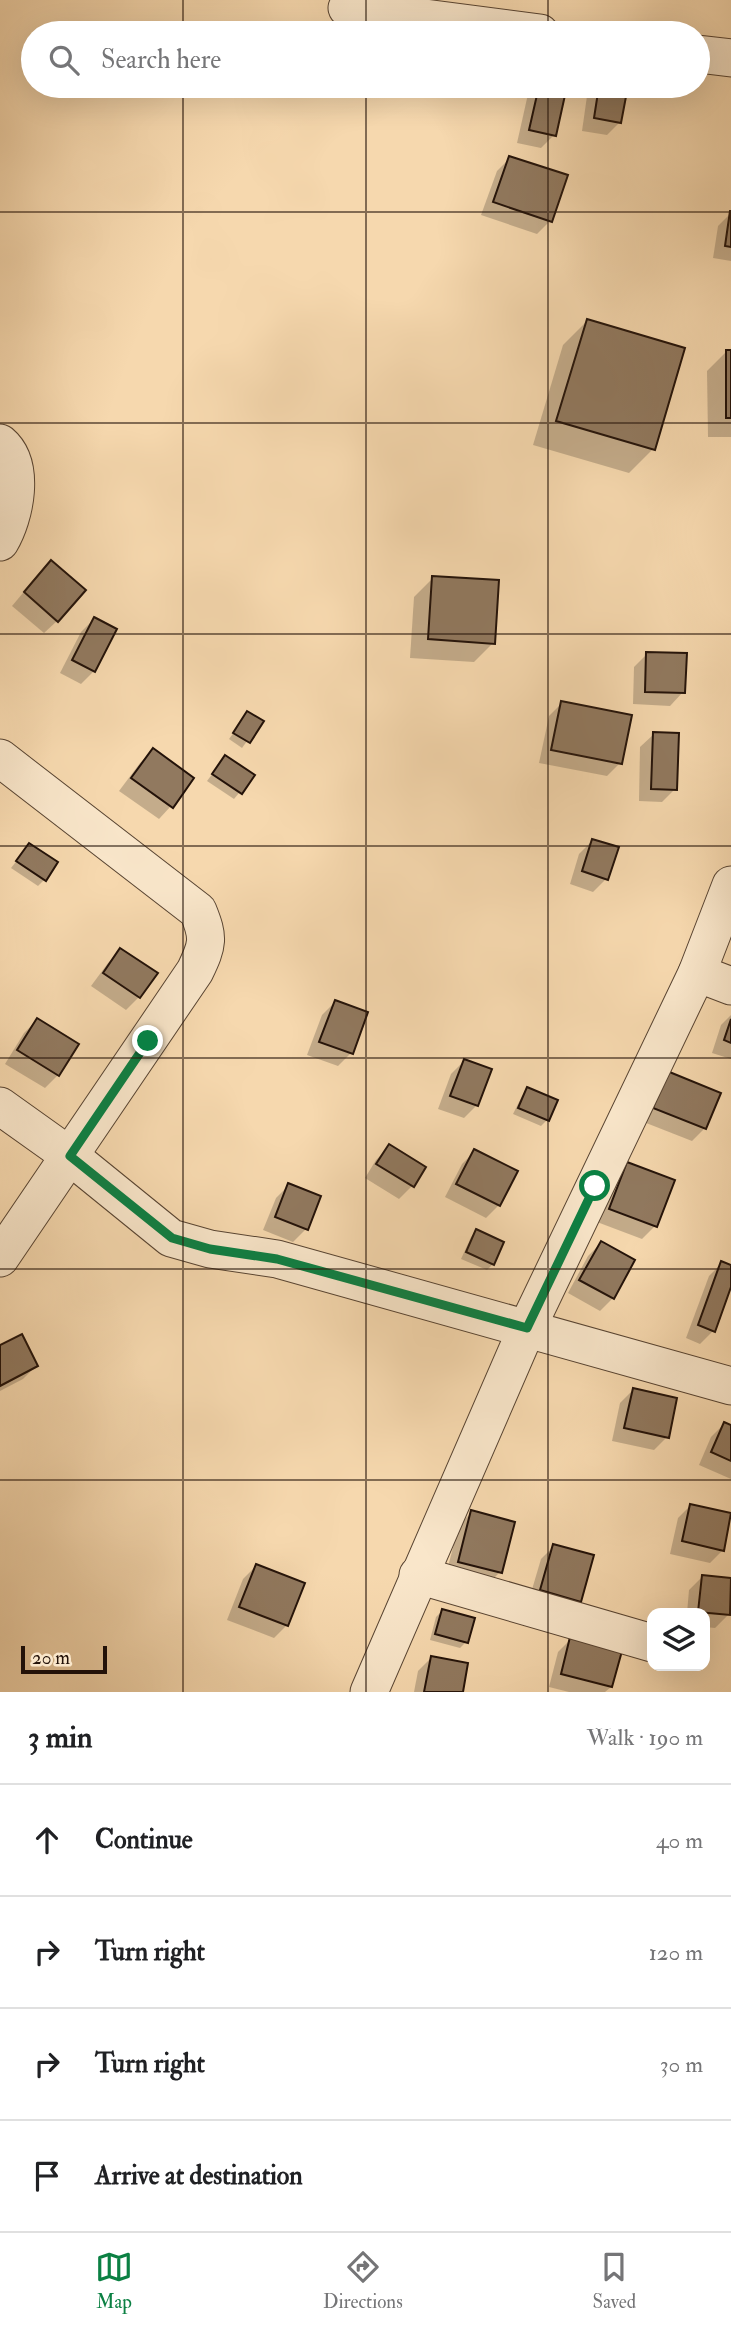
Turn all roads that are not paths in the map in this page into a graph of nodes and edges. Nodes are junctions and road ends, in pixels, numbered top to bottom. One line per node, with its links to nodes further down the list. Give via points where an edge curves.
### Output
1 (347, 8): 2 (street)
2 (447, 21)
3 (710, 55): 4 (street)
4 (731, 58)
5 (0, 443): 6 (street, via 18,481)
6 (0, 542)
7 (0, 758): 12 (street, via 198,911 206,932 207,947 195,971)
8 (731, 886): 9 (street)
9 (697, 973): 10 (street); 14 (street)
10 (731, 986)
11 (0, 1106): 12 (street)
12 (70, 1156): 13 (street); 14 (street, via 172,1238 277,1259)
13 (0, 1258)
14 (527, 1328): 15 (street); 16 (street)
15 (731, 1386)
16 (418, 1575): 17 (street); 18 (street)
17 (647, 1642)
18 (369, 1692)

